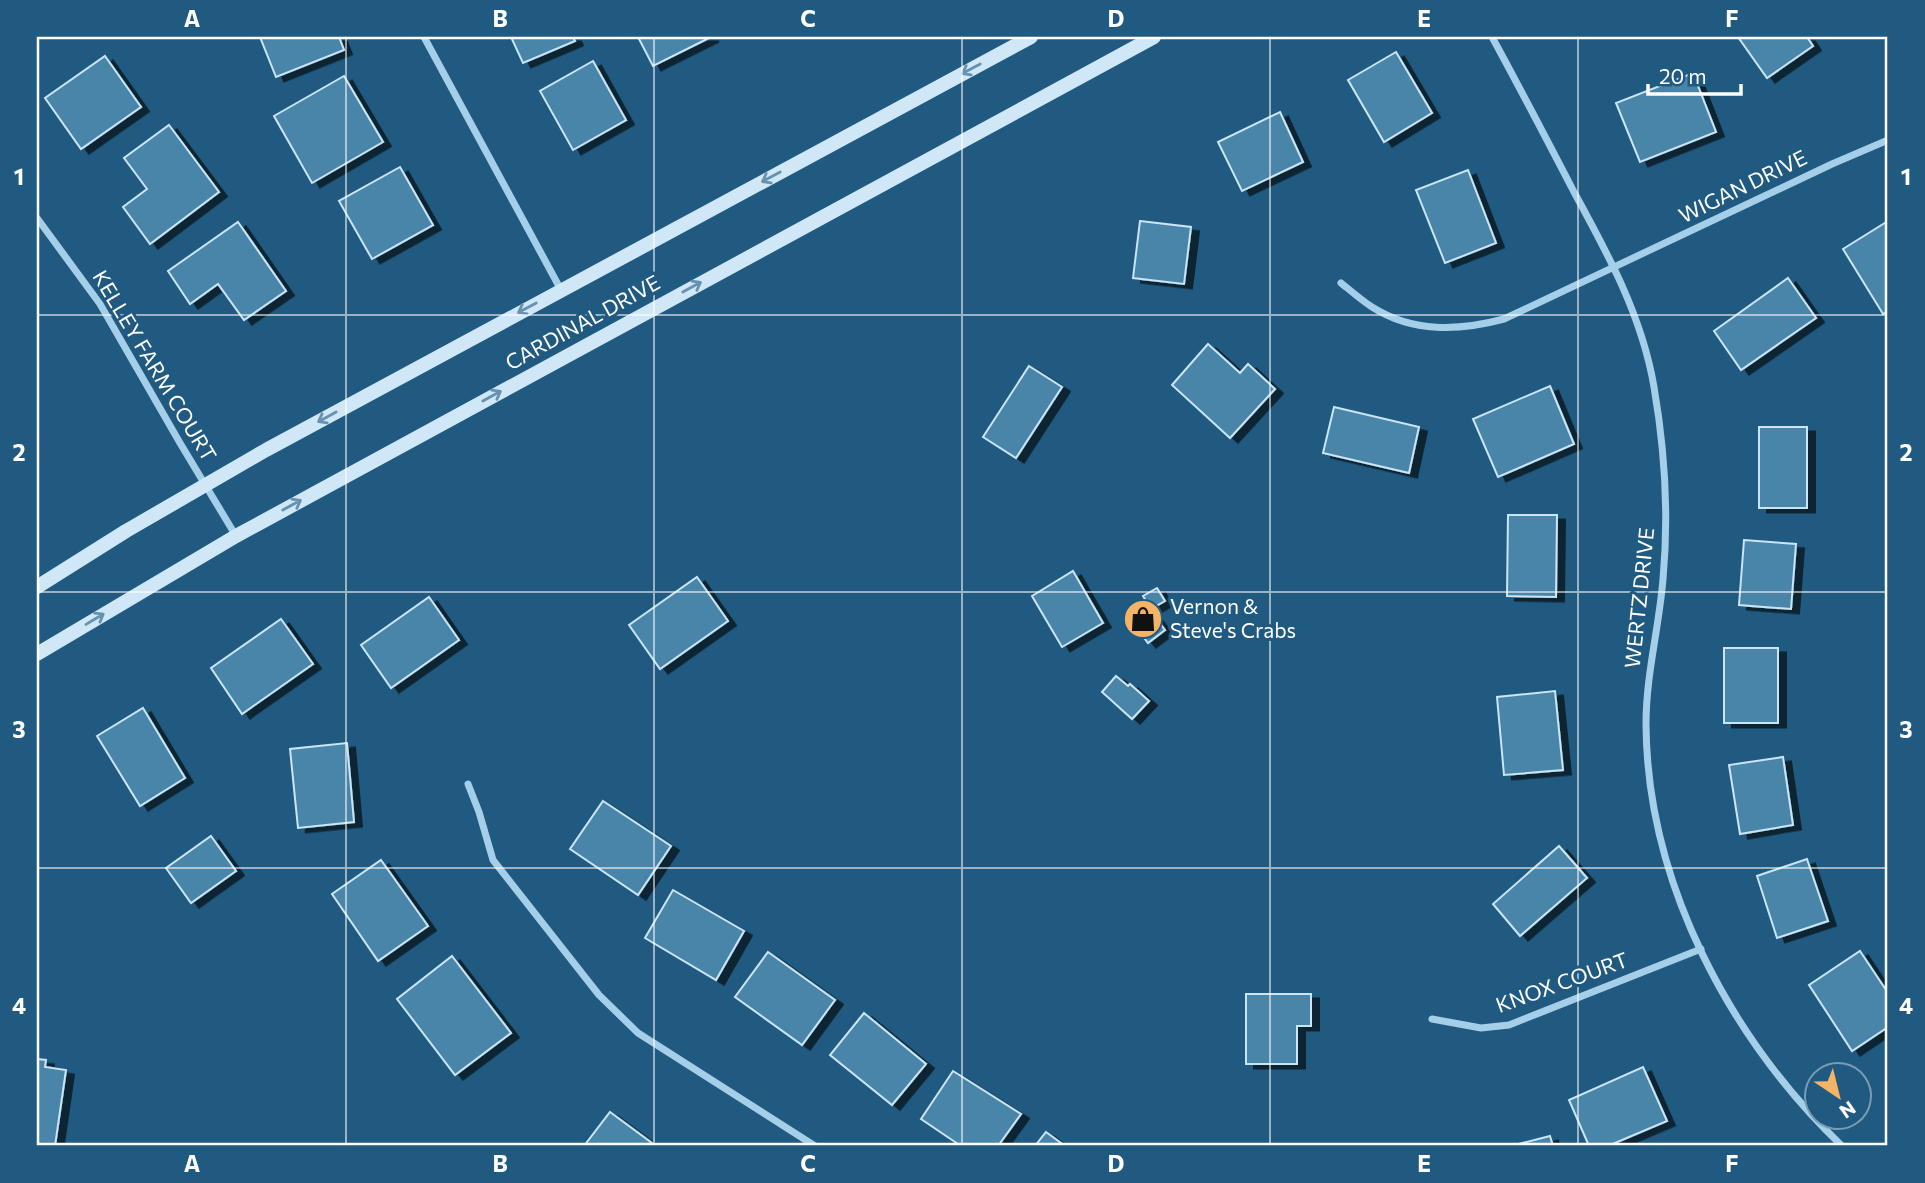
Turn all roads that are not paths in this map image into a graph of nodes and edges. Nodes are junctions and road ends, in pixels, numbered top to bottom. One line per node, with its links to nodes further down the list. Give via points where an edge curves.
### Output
1 (424, 37): 9 (street)
2 (1031, 37): 9 (main road, CARDINAL DRIVE, one-way to 9)
3 (1154, 37): 11 (main road, CARDINAL DRIVE, one-way to 3)
4 (1492, 37): 7 (street, WERTZ DRIVE)
5 (1888, 140): 7 (street, WIGAN DRIVE)
6 (37, 218): 10 (street, KELLEY FARM COURT, via 100,304)
7 (1615, 268): 8 (street, WIGAN DRIVE, via 1504,319 1472,327 1438,328 1404,321 1373,308); 15 (street, WERTZ DRIVE, via 1636,318 1664,449 1663,583 1646,723 1650,785 1661,843)
8 (1341, 283)
9 (561, 290): 10 (main road, CARDINAL DRIVE, one-way to 10)
10 (205, 484): 11 (street, KELLEY FARM COURT); 12 (main road, CARDINAL DRIVE)
11 (236, 536): 13 (main road, CARDINAL DRIVE, one-way to 11)
12 (37, 587)
13 (37, 654)
14 (468, 784): 17 (street, via 493,860 599,995 638,1033)
15 (1701, 949): 16 (street, KNOX COURT, via 1509,1025 1481,1028); 18 (street, WERTZ DRIVE, via 1726,999 1773,1070)
16 (1432, 1019)
17 (815, 1146)
18 (1842, 1146)

